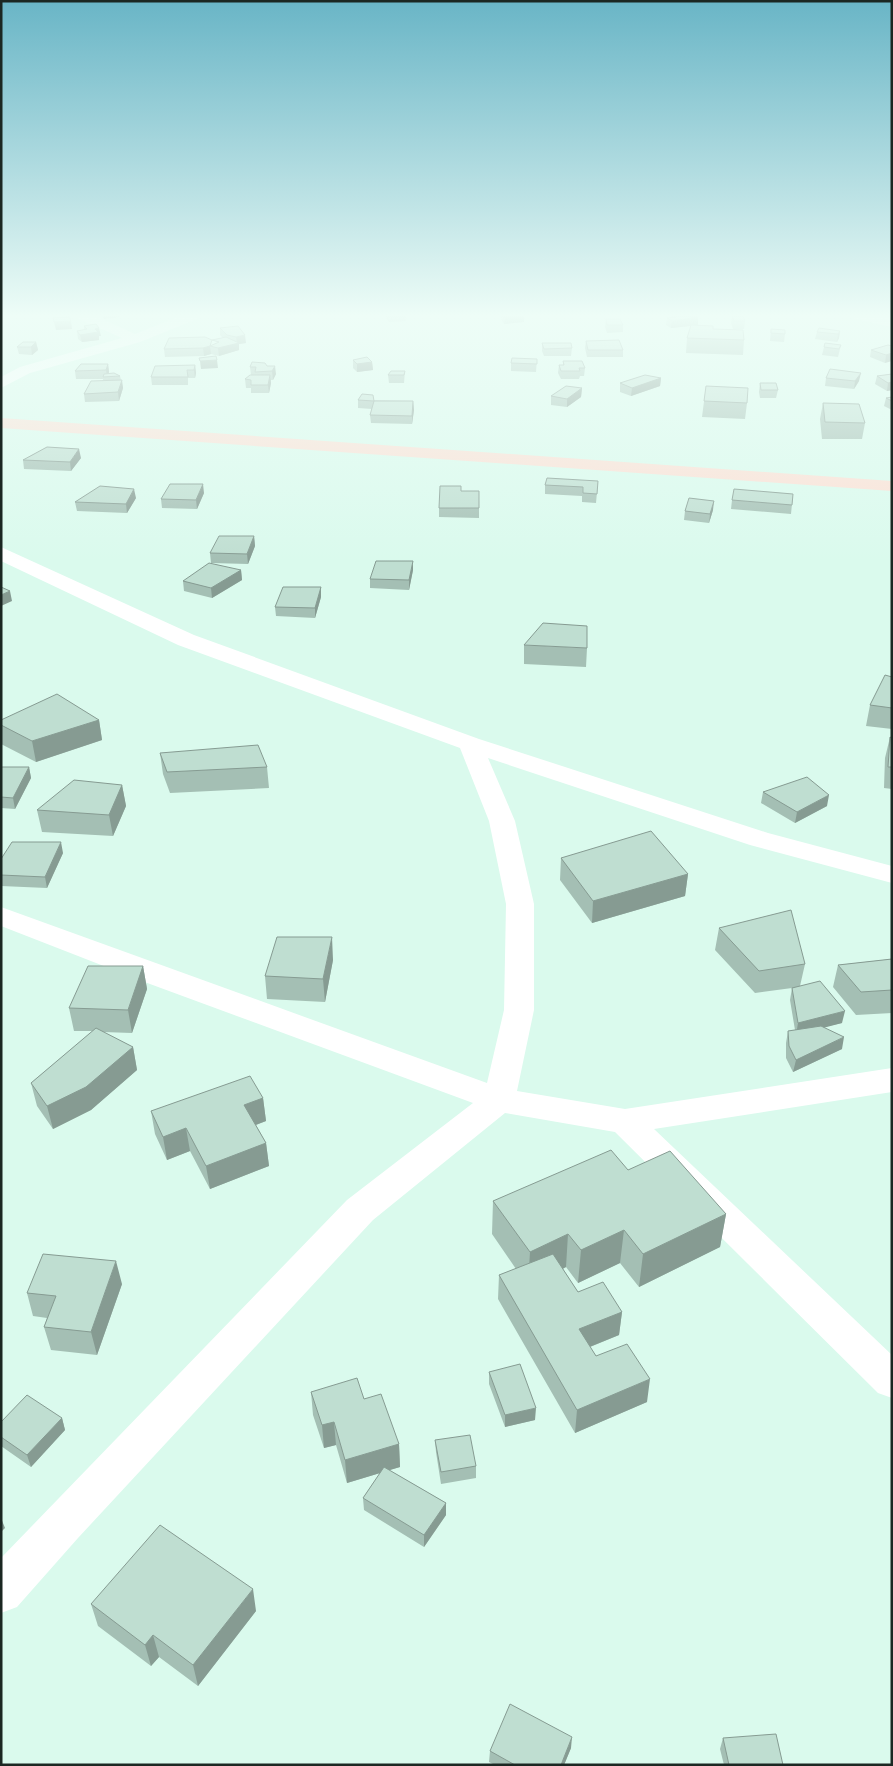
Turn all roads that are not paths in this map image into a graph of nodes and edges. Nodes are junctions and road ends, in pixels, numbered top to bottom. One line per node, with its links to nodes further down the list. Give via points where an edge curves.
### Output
1 (1, 424): 2 (street)
2 (892, 486)
3 (4, 557): 4 (street, via 186,640)
4 (470, 744): 5 (street, via 759,840); 8 (street, via 502,820 520,904 519,1010)
5 (892, 875)
6 (1, 916): 8 (street)
7 (892, 1080): 9 (street)
8 (498, 1100): 9 (street); 11 (street, via 360,1210)
9 (625, 1121): 10 (street)
10 (892, 1382)
11 (1, 1591)

